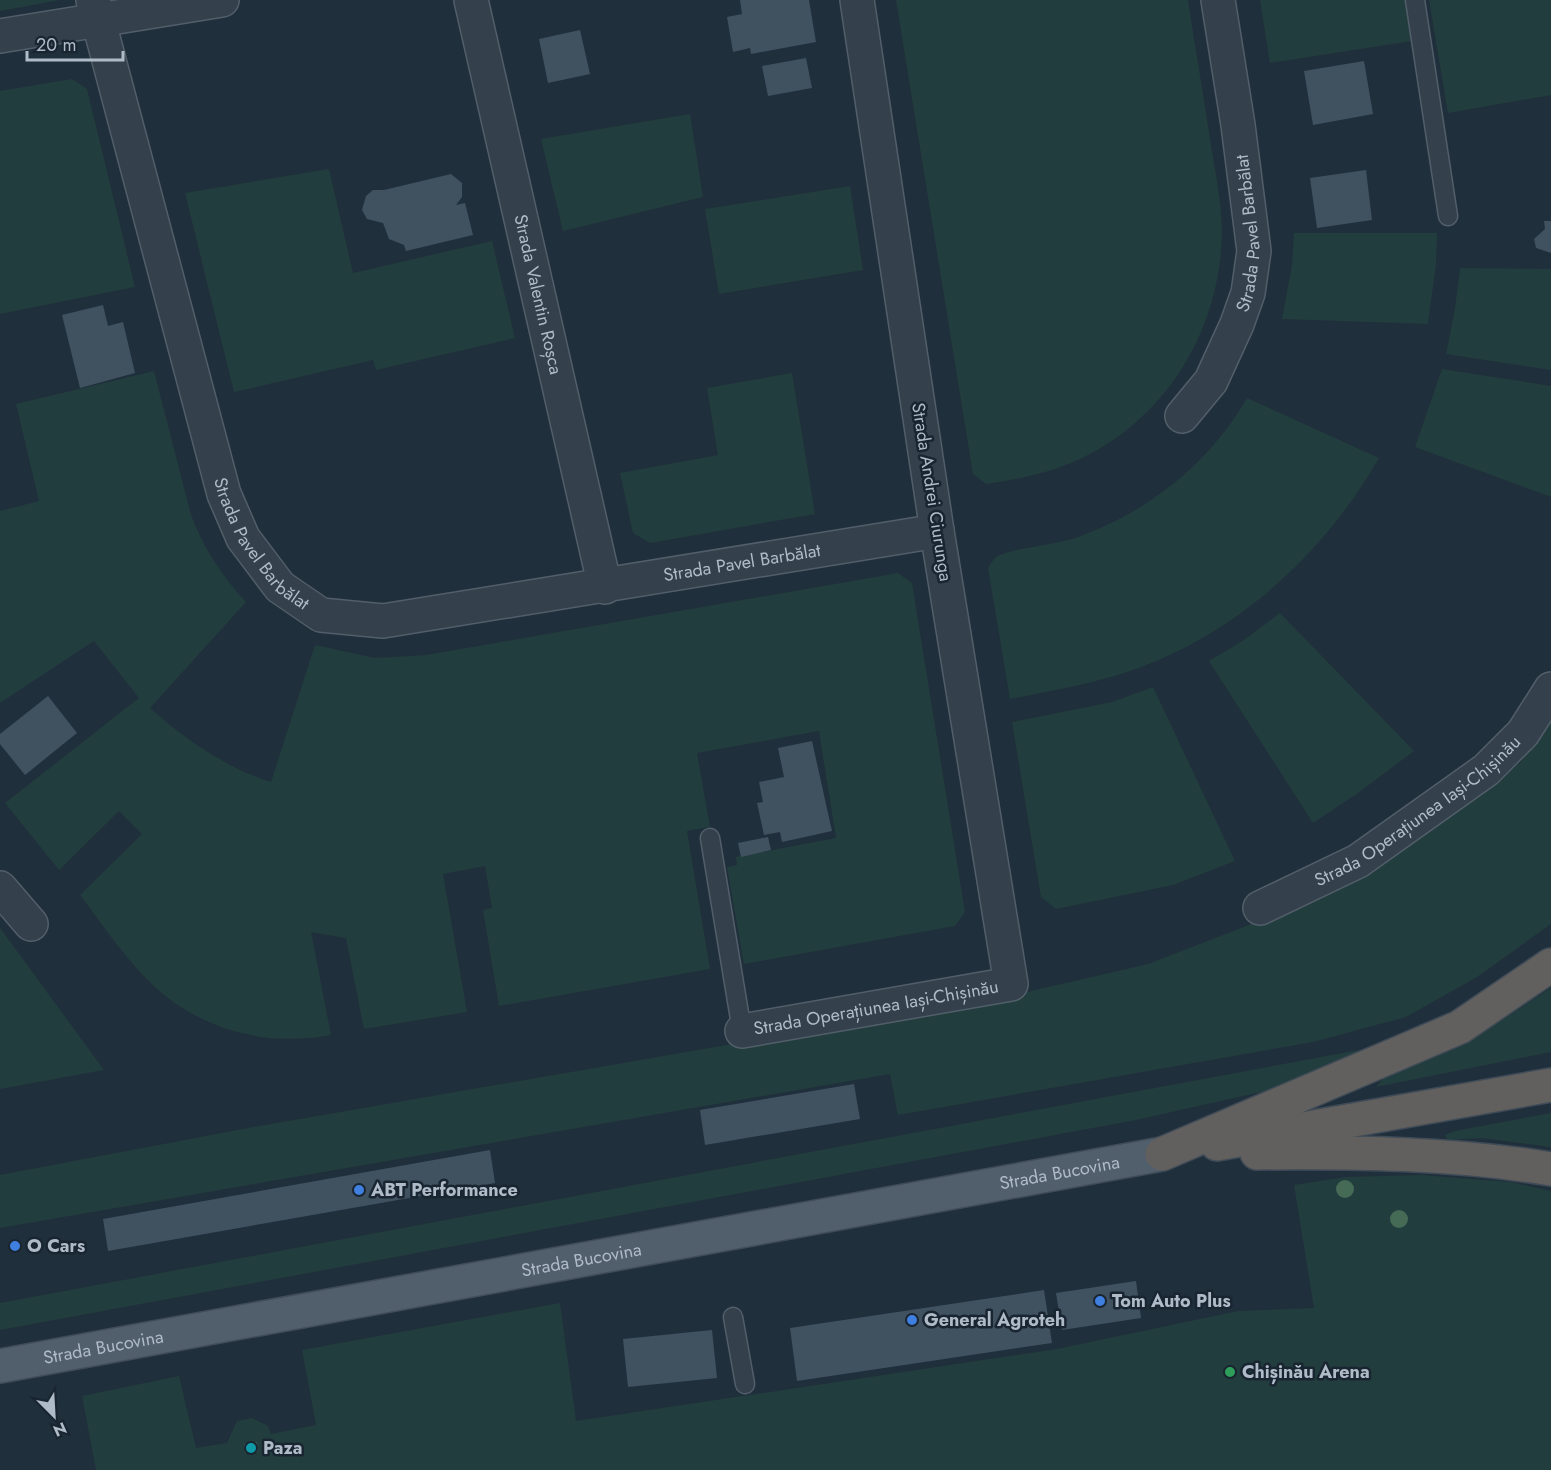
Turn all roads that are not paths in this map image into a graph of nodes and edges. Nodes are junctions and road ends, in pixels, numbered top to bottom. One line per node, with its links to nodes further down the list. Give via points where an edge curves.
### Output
1 (222, 0): 6 (street)
2 (471, 0): 11 (street, Strada Valentin Roșca)
3 (857, 0): 10 (street, Strada Andrei Ciurunga)
4 (1218, 0): 9 (street, Strada Pavel Barbălat, via 1254,251 1248,293 1237,324 1211,381)
5 (1415, 0): 8 (lane)
6 (95, 11): 7 (street); 11 (street, Strada Pavel Barbălat, via 224,494 243,538 280,587 321,615 383,621)
7 (0, 36)
8 (1448, 216)
9 (1182, 416)
10 (937, 531): 11 (street, Strada Pavel Barbălat); 18 (street, Strada Andrei Ciurunga)
11 (605, 587)
12 (1551, 689): 15 (street, Strada Operațiunea Iași-Chișinău, via 1523,733 1486,770 1358,861)
13 (710, 838): 19 (lane)
14 (0, 888): 16 (street)
15 (1260, 908)
16 (31, 924)
17 (1551, 965): 21 (highway, via 1460,1027)
18 (1011, 984): 19 (street, Strada Operațiunea Iași-Chișinău)
19 (742, 1031)
20 (1551, 1085): 21 (highway)
21 (1162, 1154): 22 (highway, via 1413,1154); 24 (main road, Strada Bucovina)
22 (1551, 1169)
23 (732, 1317): 25 (lane)
24 (0, 1366)
25 (745, 1384)

